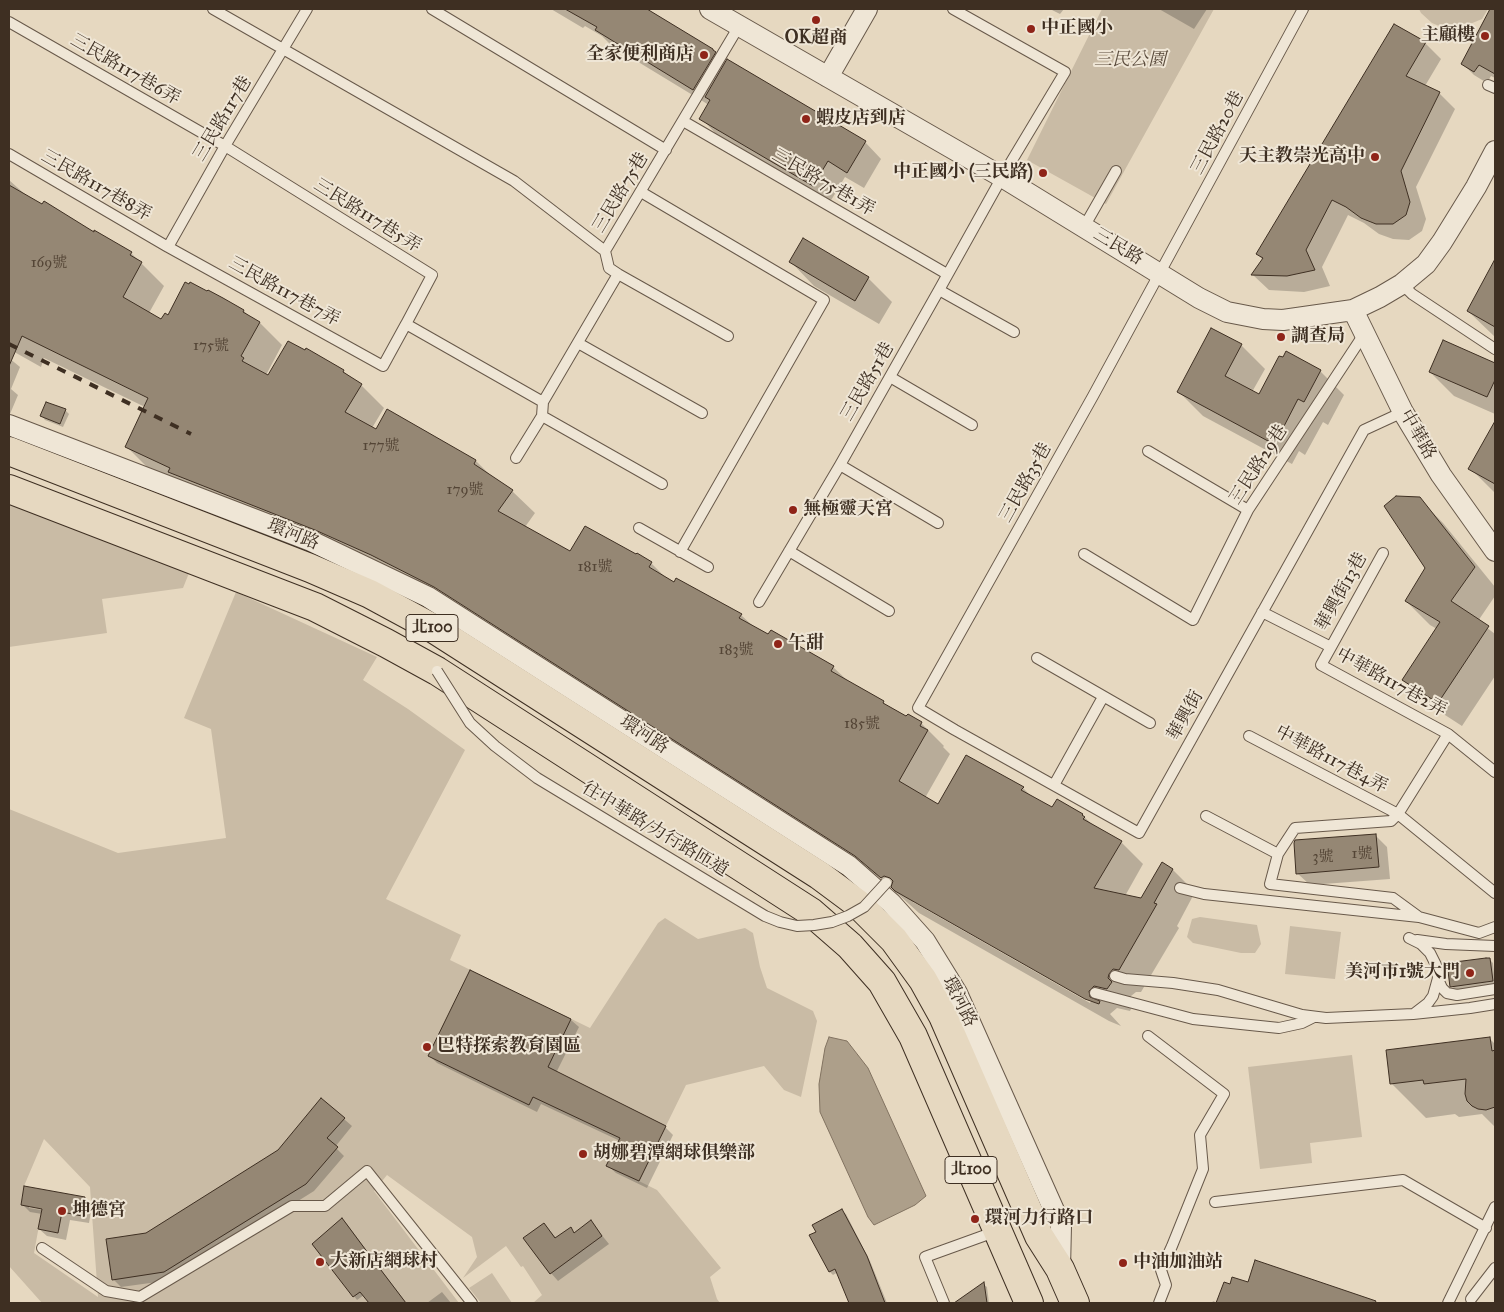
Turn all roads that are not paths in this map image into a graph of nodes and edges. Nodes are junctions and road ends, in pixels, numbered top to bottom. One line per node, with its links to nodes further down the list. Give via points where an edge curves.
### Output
1 (213, 9): 10 (lane)
2 (308, 9): 10 (lane, 三民路117巷)
3 (432, 9): 14 (lane)
4 (710, 9): 9 (street, 三民路)
5 (867, 9): 11 (street)
6 (953, 9): 18 (lane, 三民路51巷, via 1065,72)
7 (1303, 9): 23 (lane, 三民路20巷)
8 (9, 22): 13 (lane, 三民路117巷6弄)
9 (739, 26): 11 (street, 三民路); 12 (lane, 三民路75巷)
10 (284, 50): 13 (lane, 三民路117巷); 22 (lane, via 514,180)
11 (828, 77): 18 (street, 三民路)
12 (683, 121): 14 (lane, 三民路75巷); 25 (lane, 三民路75巷1弄)
13 (225, 146): 21 (lane, 三民路117巷); 29 (lane, 三民路117巷5弄, via 432,275)
14 (666, 150): 19 (lane, 三民路75巷)
15 (1495, 152): 26 (street, 三民路, via 1442,242 1426,264)
16 (9, 154): 21 (lane, 三民路117巷8弄)
17 (1116, 171): 20 (lane)
18 (1002, 177): 20 (street, 三民路); 25 (lane, 三民路51巷)
19 (641, 192): 22 (lane, 三民路75巷); 53 (lane, via 824,300)
20 (1084, 227): 23 (street, 三民路)
21 (168, 247): 29 (lane, 三民路117巷7弄, via 384,366)
22 (605, 251): 24 (lane, 三民路75巷, via 609,268)
23 (1161, 273): 28 (street, 三民路, via 1227,312 1262,319 1283,320); 64 (lane, 三民路35巷)
24 (618, 274): 32 (lane); 33 (lane)
25 (947, 274): 27 (lane, 三民路51巷)
26 (1402, 284): 28 (street, 三民路); 34 (lane)
27 (939, 290): 30 (lane); 35 (lane, 三民路51巷)
28 (1353, 310): 31 (street, 中華路)
29 (406, 324): 36 (lane)
30 (1014, 332)
31 (1364, 334): 37 (street, 中華路); 48 (lane, 三民路29巷)
32 (728, 336)
33 (578, 343): 36 (lane); 38 (lane)
34 (1495, 349)
35 (890, 377): 41 (lane); 45 (lane, 三民路51巷)
36 (543, 402): 39 (lane)
37 (1403, 412): 52 (street, 中華路, via 1441,475); 59 (lane, 華興街, via 1364,430)
38 (702, 413)
39 (542, 416): 44 (lane); 46 (lane)
40 (9, 425): 93 (street, 環河路, via 311,541 428,597 849,866 891,903 919,935 958,993 1061,1226)
41 (972, 425)
42 (9, 451): 93 (highway, 環河路 / 北100, via 370,594 431,627 819,875 858,904 894,940 927,987 943,1016 1039,1236)
43 (1148, 451): 48 (lane)
44 (516, 458)
45 (840, 465): 49 (lane); 51 (lane, 三民路51巷)
46 (662, 484)
47 (9, 489): 62 (highway, 北100, via 316,607)
48 (1248, 510): 55 (lane, 三民路29巷, via 1193,620)
49 (938, 523)
50 (638, 528): 53 (lane)
51 (789, 551): 57 (lane, 三民路51巷); 58 (lane)
52 (1495, 551)
53 (680, 552): 56 (lane)
54 (1383, 553): 60 (lane, 華興街13巷)
55 (1084, 554)
56 (708, 568)
57 (759, 602)
58 (890, 611)
59 (1262, 612): 60 (lane, 中華路117巷2弄); 69 (lane, 華興街, via 1139,833)
60 (1331, 647): 66 (lane, 中華路117巷2弄, via 1321,665)
61 (1037, 658): 63 (lane)
62 (437, 671): 73 (lane, 往中華路/力行路匝道, bridge, via 470,723 502,752 537,778 765,916 797,926 832,922 864,907); 90 (highway, 北100, via 811,912 850,946 882,982 913,1036)
63 (1103, 697): 65 (lane); 69 (lane)
64 (918, 708): 69 (lane, 華興街)
65 (1150, 723)
66 (1448, 734): 68 (lane); 70 (lane)
67 (1249, 736): 70 (lane, 中華路117巷4弄)
68 (1495, 772)
69 (1054, 786)
70 (1398, 814): 72 (lane, via 1391,821 1295,828); 75 (lane, 中華路117巷4弄)
71 (1206, 816): 72 (lane)
72 (1278, 854): 76 (lane, via 1270,884 1393,898)
73 (886, 883)
74 (1180, 888): 76 (lane, via 1204,894)
75 (1495, 893)
76 (1419, 917): 77 (lane, via 1479,933)
77 (1495, 927)
78 (1495, 946): 80 (lane, via 1446,944 1410,938 1430,953)
79 (1115, 976): 85 (lane, via 1218,990)
80 (1438, 978): 81 (lane, via 1447,993 1457,995); 84 (lane, via 1428,1003)
81 (1495, 989)
82 (1095, 993): 85 (lane, via 1193,1019 1279,1028)
83 (1495, 1004): 84 (lane)
84 (1413, 1014): 85 (lane)
85 (1315, 1017)
86 (1148, 1036): 100 (lane, via 1224,1094 1200,1135 1203,1169 1161,1270 1166,1285)
87 (1215, 1202): 89 (lane, via 1403,1180)
88 (1495, 1207): 89 (lane)
89 (1486, 1228): 94 (lane)
90 (998, 1231): 97 (lane, via 925,1257); 98 (highway, 北100)
91 (42, 1248): 96 (lane, via 106,1291 140,1297 292,1206 324,1206 367,1171)
92 (1495, 1268): 95 (lane)
93 (1060, 1269): 99 (highway, 環河路 / 北100)
94 (1454, 1290): 95 (lane); 101 (lane)
95 (1473, 1301)
96 (472, 1303)
97 (944, 1303)
98 (1029, 1303)
99 (1074, 1303)
100 (1159, 1303)
101 (1448, 1303)

